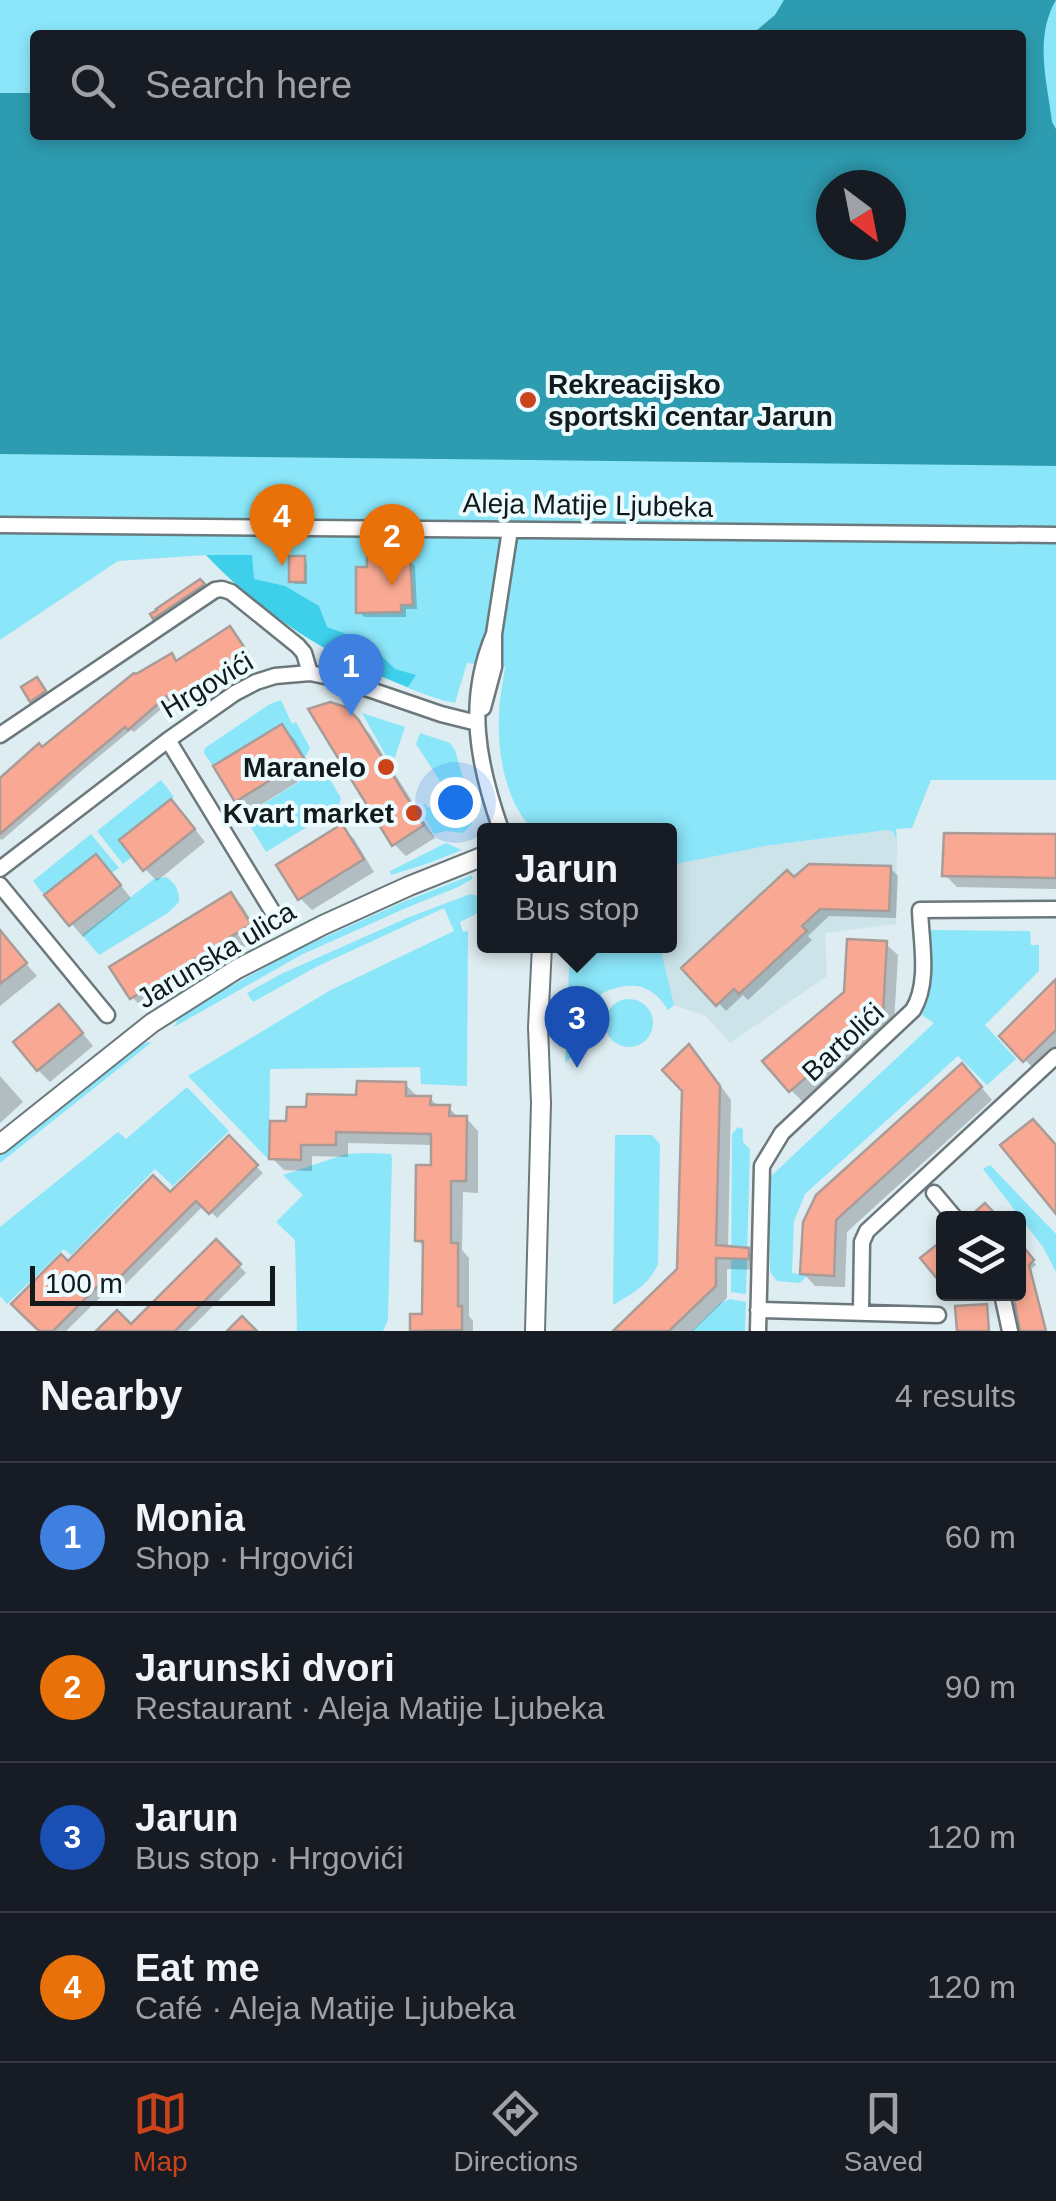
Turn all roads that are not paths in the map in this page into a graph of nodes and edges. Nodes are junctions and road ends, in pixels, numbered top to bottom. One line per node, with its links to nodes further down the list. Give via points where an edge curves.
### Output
1 (0, 525): 2 (street, Aleja Matije Ljubeka)
2 (510, 530): 3 (street, Aleja Matije Ljubeka); 5 (street, via 494,667)
3 (1056, 535)
4 (310, 673): 5 (street, Hrgovići); 6 (street, via 298,646 231,592 215,590); 7 (street, Hrgovići, via 256,682)
5 (477, 723): 8 (street)
6 (0, 735)
7 (168, 740): 10 (street, Hrgovići); 13 (street, Jarunska ulica)
8 (498, 823)
9 (477, 859): 17 (street, Jarunska ulica, via 238,968 152,1023)
10 (0, 869)
11 (0, 885): 15 (street, Jarunska ulica)
12 (1056, 909): 21 (street, Bartolići, via 920,910 923,980 913,1010 782,1133 762,1166)
13 (277, 919)
14 (542, 953): 24 (street)
15 (107, 1015)
16 (1056, 1056): 22 (street, via 867,1231)
17 (0, 1144)
18 (934, 1194): 19 (street)
19 (949, 1211)
20 (1004, 1301): 26 (street)
21 (758, 1310): 22 (street); 25 (street, Bartolići)
22 (860, 1312): 23 (street)
23 (938, 1315)
24 (534, 1331)
25 (758, 1331)
26 (1010, 1331)

